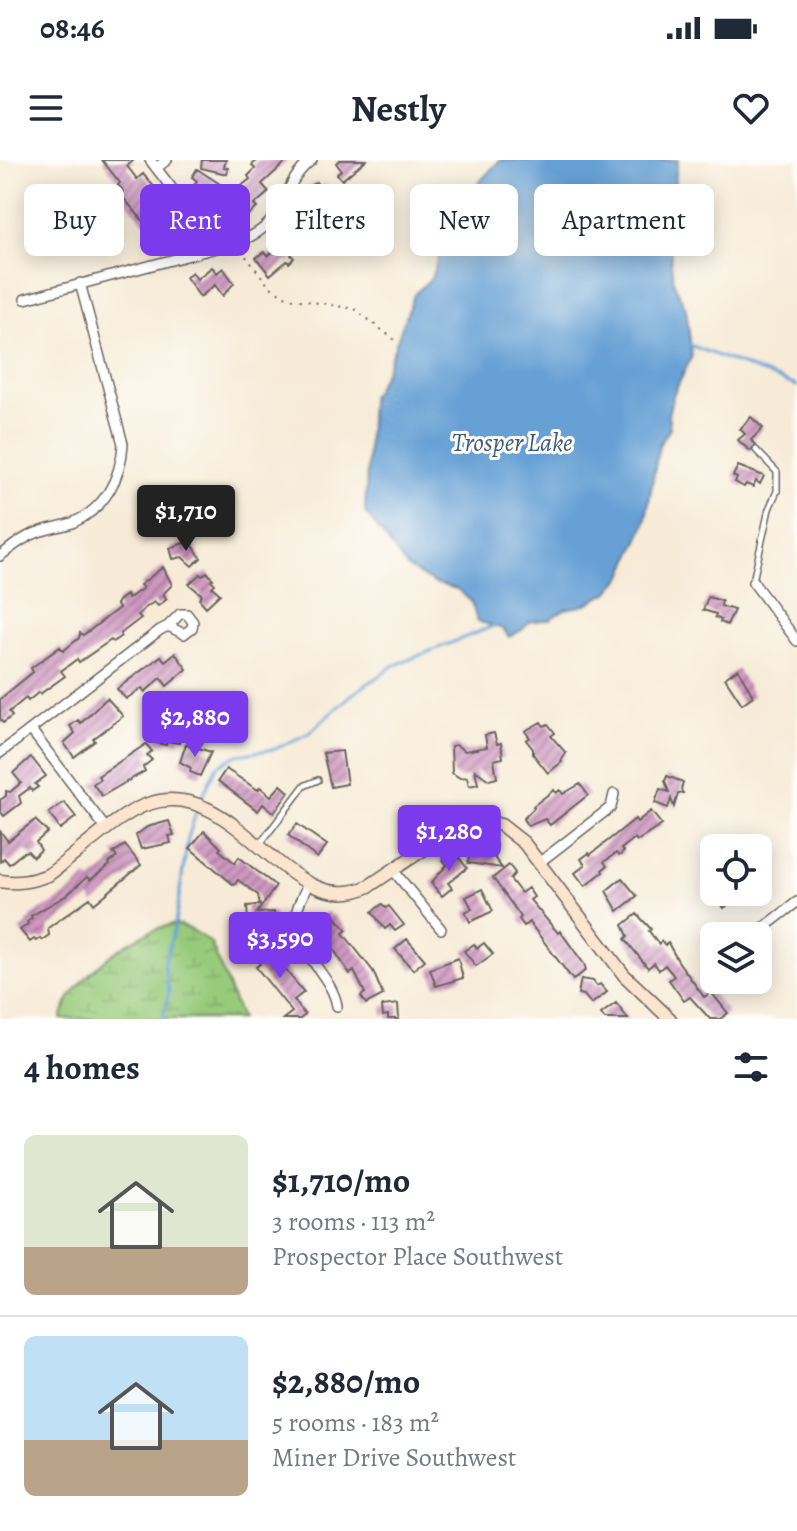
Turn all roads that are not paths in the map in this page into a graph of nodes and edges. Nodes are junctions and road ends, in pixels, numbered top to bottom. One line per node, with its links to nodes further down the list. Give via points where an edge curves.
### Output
1 (167, 160): 3 (street)
2 (312, 160): 5 (street, via 298,172 268,225)
3 (153, 164): 4 (street)
4 (168, 184)
5 (250, 237)
6 (183, 256): 7 (street)
7 (80, 283): 8 (street); 10 (street, via 123,444 120,469 107,496 88,514 26,537)
8 (25, 299)
9 (756, 450): 11 (lane, via 777,472 777,491)
10 (0, 556)
11 (753, 582): 13 (street)
12 (168, 626): 14 (street)
13 (797, 641)
14 (31, 730): 15 (street); 18 (street)
15 (0, 753)
16 (318, 780): 19 (lane, via 304,786)
17 (614, 794): 20 (street, via 611,807)
18 (107, 830): 19 (street, via 147,804 183,801 214,812); 22 (street, via 48,875 33,881)
19 (259, 845): 23 (street)
20 (540, 862): 21 (street, via 501,825 480,820 460,825); 28 (street, via 624,975)
21 (393, 870): 23 (street, via 348,894); 26 (street)
22 (0, 881)
23 (308, 884): 27 (street, via 296,927 335,992)
24 (797, 902): 25 (street)
25 (771, 922)
26 (441, 929)
27 (337, 1006)
28 (670, 1019)

